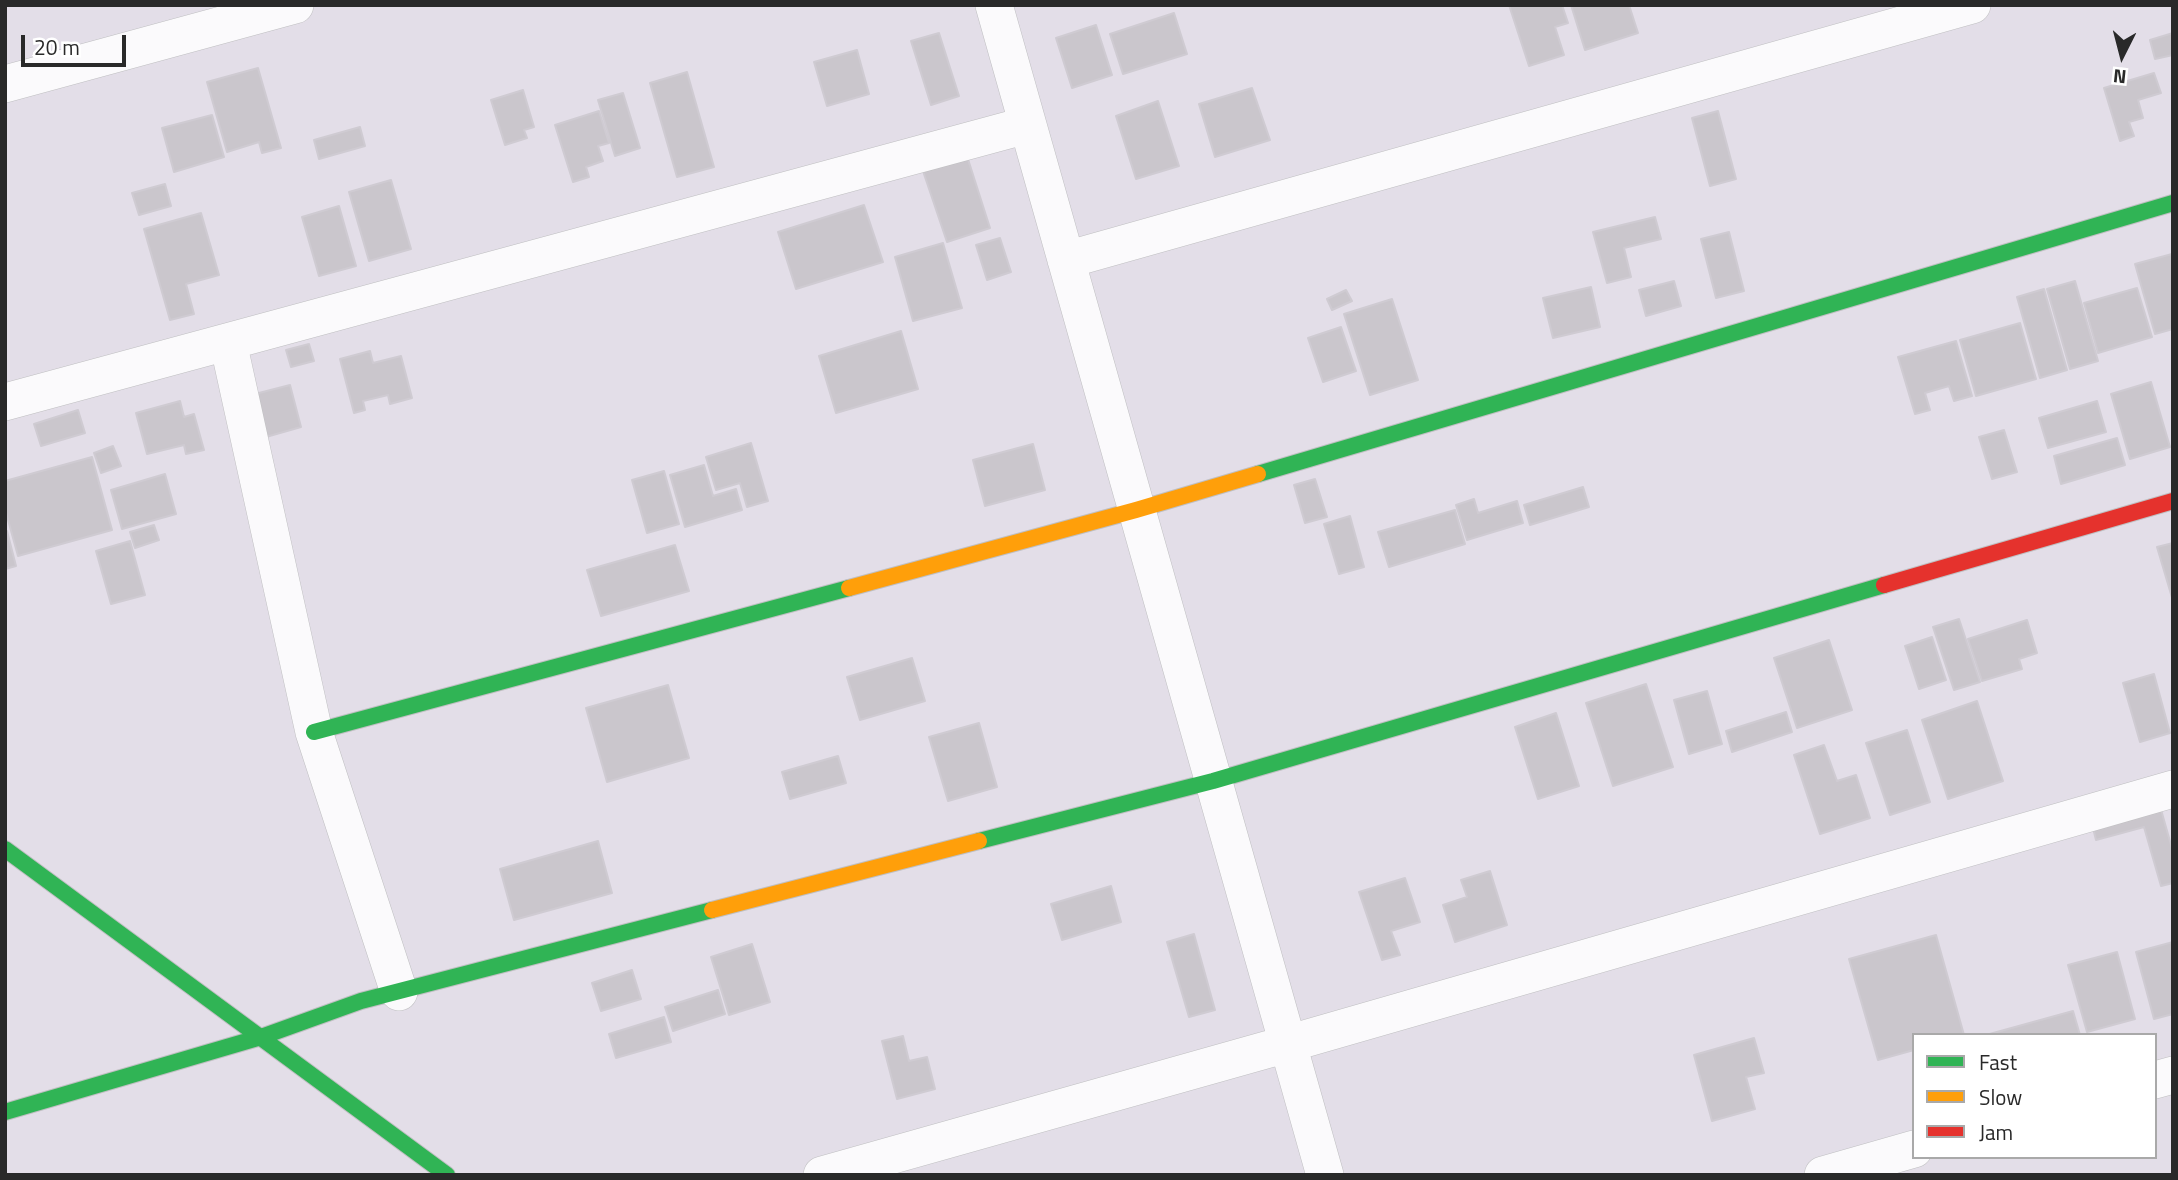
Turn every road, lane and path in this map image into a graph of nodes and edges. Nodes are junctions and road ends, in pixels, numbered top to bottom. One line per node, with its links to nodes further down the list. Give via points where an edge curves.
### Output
1 (295, 5): 4 (street)
2 (994, 5): 5 (street)
3 (1972, 5): 7 (street)
4 (5, 84)
5 (1027, 125): 7 (street); 8 (street)
6 (2173, 203): 11 (street)
7 (1066, 260): 11 (street)
8 (228, 342): 9 (street); 12 (street)
9 (5, 402)
10 (2173, 501): 13 (street)
11 (1136, 510): 12 (street); 13 (street)
12 (314, 732): 16 (street)
13 (1213, 781): 16 (street); 18 (street)
14 (2173, 789): 18 (street)
15 (5, 849): 17 (street)
16 (399, 992): 17 (street)
17 (261, 1037): 19 (street); 21 (street)
18 (1287, 1044): 22 (street); 23 (street)
19 (5, 1112)
20 (1912, 1150): 24 (street)
21 (447, 1175)
22 (822, 1175)
23 (1325, 1175)
24 (1823, 1175)

